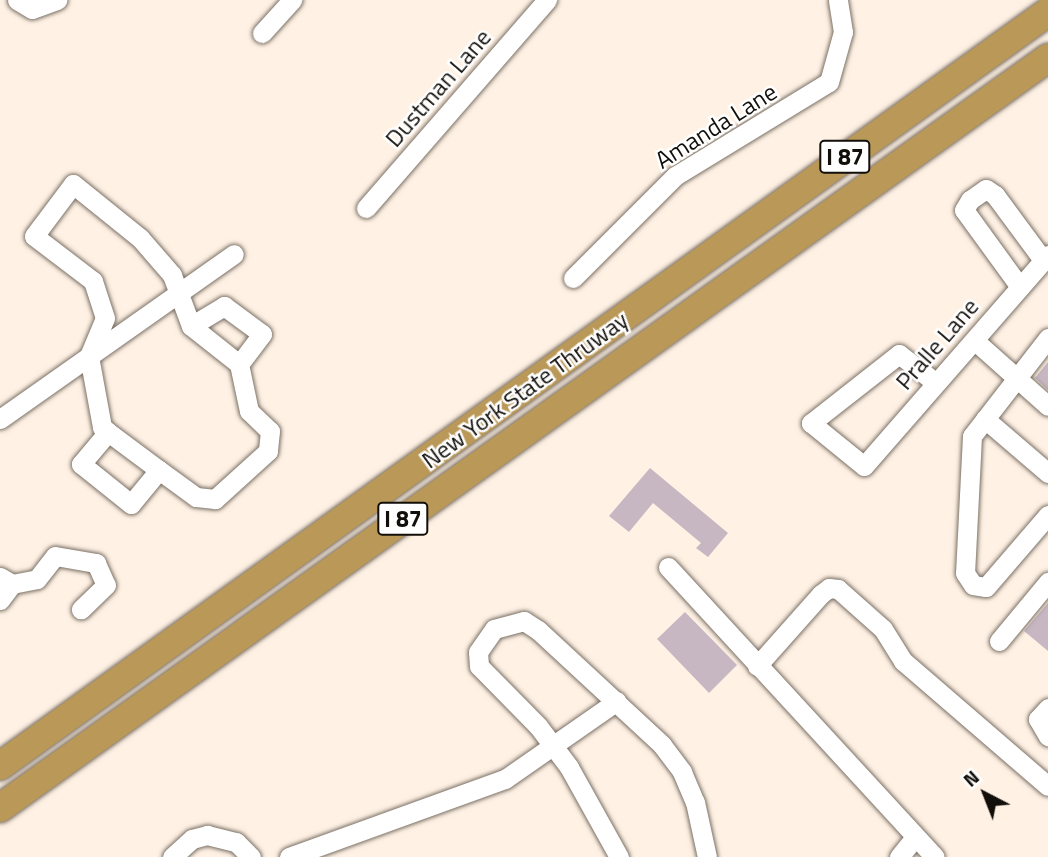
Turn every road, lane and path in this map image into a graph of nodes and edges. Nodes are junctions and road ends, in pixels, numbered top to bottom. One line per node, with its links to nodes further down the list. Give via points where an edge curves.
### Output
1 (17, 0): 2 (street, via 32,9)
2 (57, 0)
3 (292, 0): 7 (street)
4 (547, 0): 9 (street, Dustman Lane)
5 (838, 0): 12 (street, Amanda Lane, via 843,32 829,82 675,176)
6 (1048, 12): 39 (highway, New York State Thruway / I 87)
7 (262, 33)
8 (1048, 58): 41 (highway, New York State Thruway / I 87)
9 (366, 208)
10 (234, 254): 14 (street)
11 (1046, 258): 13 (street, Pralle Lane); 13 (street, via 995,195 986,189 970,200 964,210)
12 (573, 278)
13 (1020, 287): 17 (street, Pralle Lane)
14 (178, 293): 15 (street); 18 (street); 18 (street, via 172,275 140,238 73,184 34,236 93,281 105,318)
15 (191, 326): 19 (street); 19 (street, via 224,306 262,334)
16 (1048, 338): 20 (street)
17 (974, 340): 20 (street); 21 (street, Pralle Lane)
18 (89, 356): 23 (street); 25 (street, via 102,427)
19 (239, 364): 26 (street, via 249,411 270,431 268,452 246,467 221,496 209,501)
20 (1016, 379): 22 (street); 24 (street)
21 (936, 383): 21 (street, Pralle Lane, via 864,466 811,423 899,354)
22 (1048, 406)
23 (0, 419)
24 (985, 419): 27 (street); 28 (street, via 972,436 965,573 973,584 986,587)
25 (108, 432): 26 (street); 26 (street, via 81,464 131,504)
26 (159, 470)
27 (1048, 473)
28 (1048, 515)
29 (668, 567): 34 (street)
30 (1048, 582): 33 (street)
31 (4, 587): 32 (street, via 37,579 55,556 96,563 106,585)
32 (81, 609)
33 (999, 641)
34 (757, 666): 40 (street, via 821,594 838,589 883,629 903,661); 42 (street)
35 (617, 701): 38 (street); 38 (street, via 531,625 508,622 494,629 478,652 479,666); 47 (street, via 682,772 695,802)
36 (1048, 708): 37 (street, via 1038,719)
37 (1048, 736)
38 (554, 747): 43 (street, via 477,791); 46 (street)
39 (0, 766)
40 (1048, 786)
41 (0, 808)
42 (915, 837): 48 (street); 49 (street)
43 (296, 856)
44 (172, 857): 45 (street, via 192,839 207,835 236,842)
45 (251, 857)
46 (620, 857)
47 (707, 857)
48 (898, 857)
49 (935, 857)

